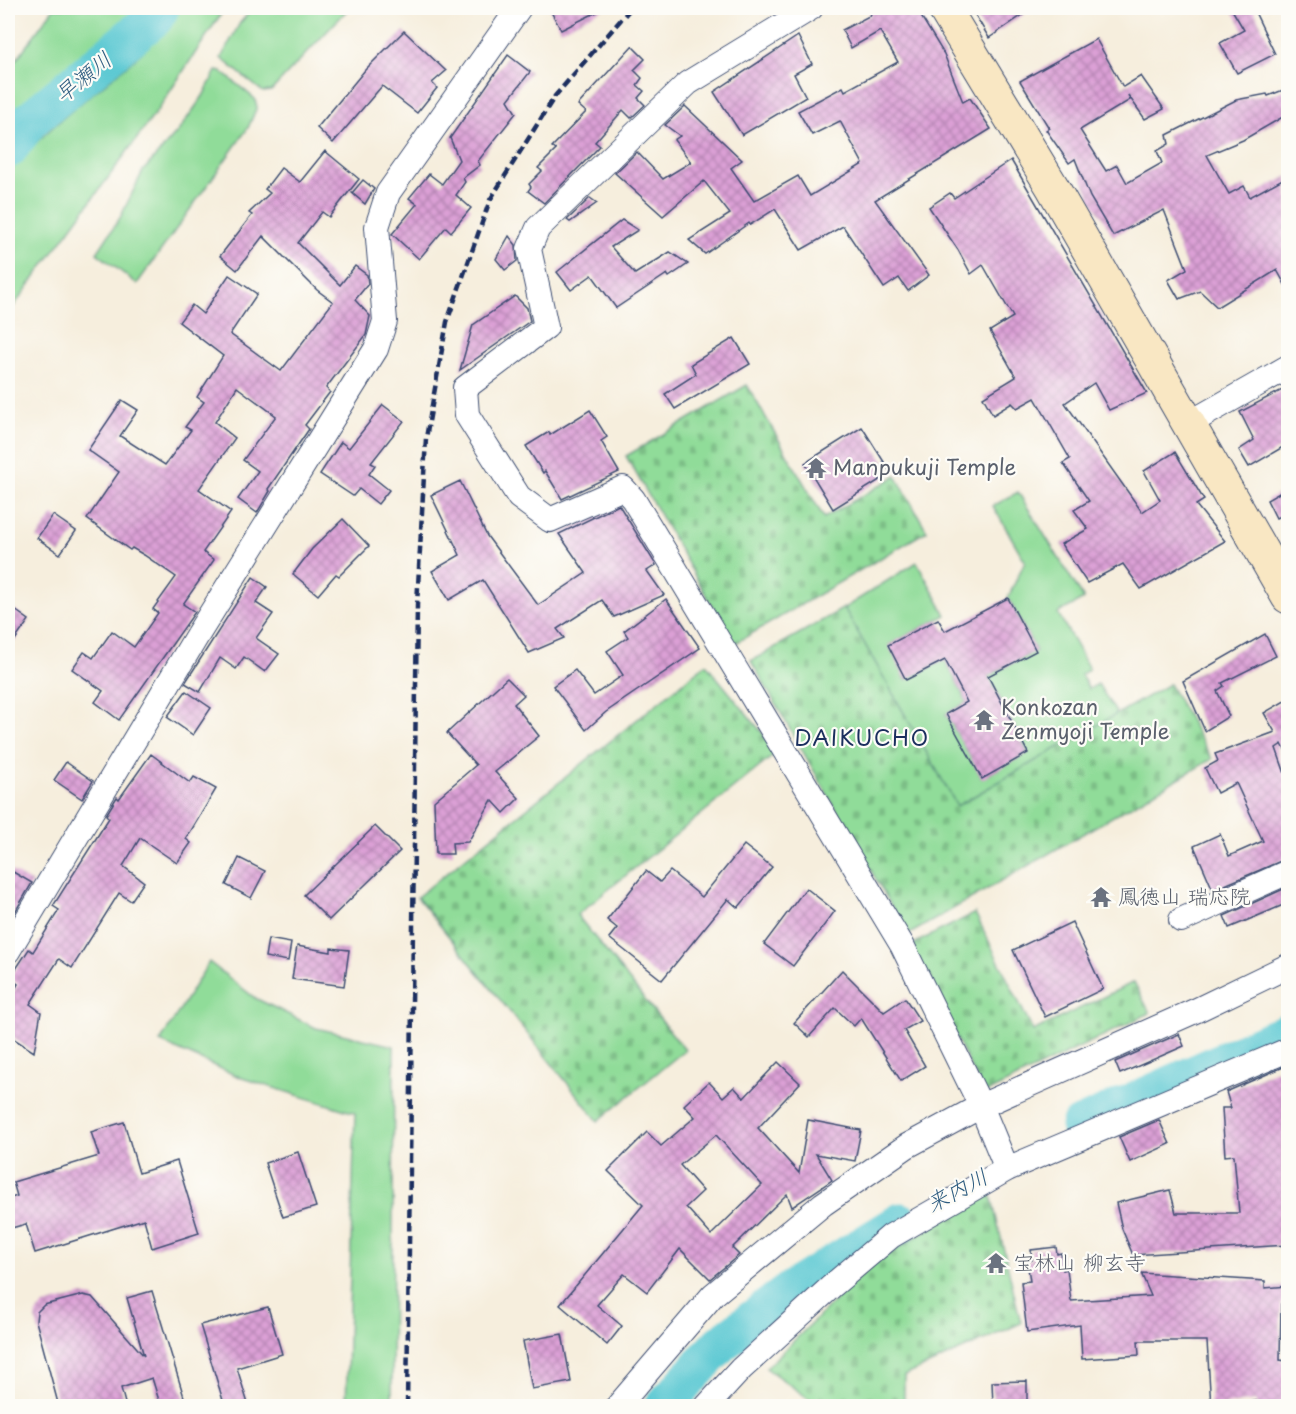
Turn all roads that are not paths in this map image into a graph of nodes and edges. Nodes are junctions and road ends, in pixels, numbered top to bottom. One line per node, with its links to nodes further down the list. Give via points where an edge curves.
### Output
1 (519, 8): 9 (street, via 388,194 377,227 385,321 376,349 198,634)
2 (811, 8): 12 (street, via 688,83 538,228 529,249 546,327 465,388 466,415 519,497 550,520 623,489 633,499 902,945)
3 (944, 8): 5 (street)
4 (1288, 367): 5 (street)
5 (1188, 424): 6 (street)
6 (1284, 577)
7 (1288, 872): 8 (street)
8 (1181, 920)
9 (8, 951)
10 (1288, 966): 12 (street)
11 (1288, 1050): 13 (street)
12 (981, 1106): 13 (street); 14 (street, via 907,1146 851,1185 713,1295)
13 (1007, 1169): 15 (street, via 891,1236 749,1362)
14 (618, 1407)
15 (707, 1407)

